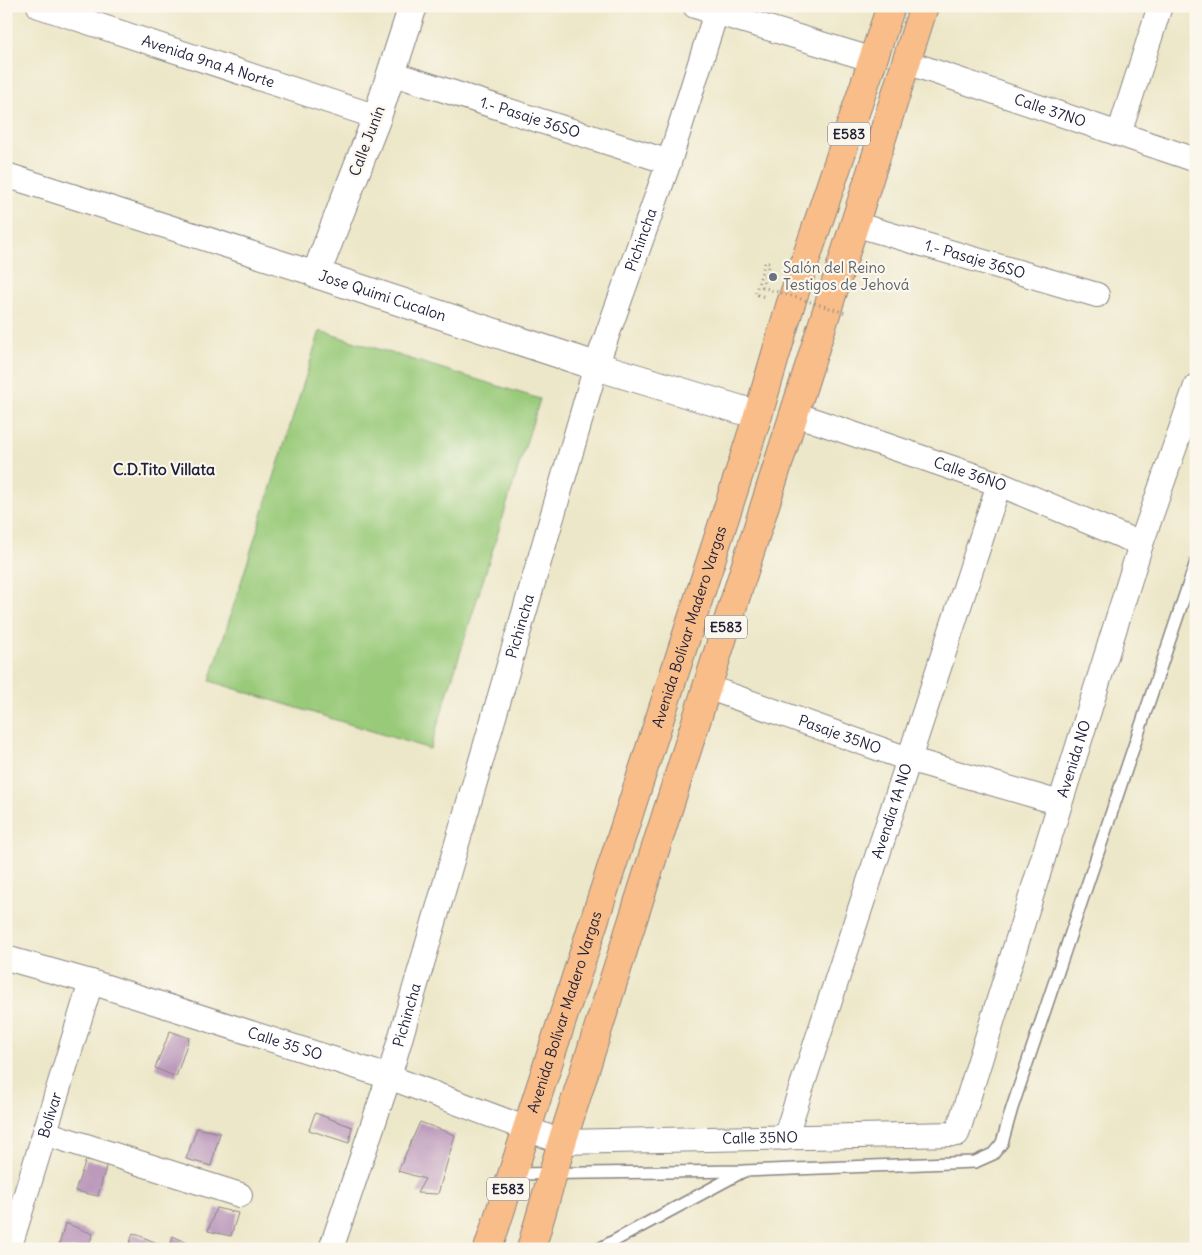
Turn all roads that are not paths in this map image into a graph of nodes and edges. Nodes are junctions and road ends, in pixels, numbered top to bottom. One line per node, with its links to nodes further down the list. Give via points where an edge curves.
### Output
1 (39, 6): 10 (street, Avenida 9na A Norte)
2 (414, 6): 9 (street, Calle Junín)
3 (891, 6): 7 (main road, Avenida Bolívar Madero Vargas / E583)
4 (924, 6): 8 (main road, E583)
5 (1160, 6): 11 (street)
6 (710, 9): 7 (street); 13 (street, Pichincha)
7 (874, 60): 20 (main road, Avenida Bolívar Madero Vargas / E583, via 790,306)
8 (906, 62): 11 (street, Calle 37NO); 15 (main road, E583)
9 (391, 73): 10 (street, Calle Junín); 13 (street, 1.- Pasaje 36SO)
10 (376, 117): 16 (street, Calle Junín)
11 (1119, 134): 12 (street, Calle 37NO)
12 (1196, 160)
13 (669, 162): 18 (street, Pichincha)
14 (6, 175): 16 (street, Jose Quimi Cucalon)
15 (854, 224): 17 (street, 1.- Pasaje 36SO); 21 (main road, E583)
16 (316, 274): 18 (street, Jose Quimi Cucalon)
17 (1097, 295)
18 (596, 366): 20 (street, Jose Quimi Cucalon); 30 (street, Pichincha)
19 (1196, 386): 23 (street, Avenida NO)
20 (758, 414): 31 (main road, Avenida Bolívar Madero Vargas / E583)
21 (795, 414): 22 (street, Calle 36NO); 25 (main road, E583)
22 (999, 484): 23 (street, Calle 36NO); 26 (street, Avendia 1A NO)
23 (1140, 544): 27 (street, Avenida NO)
24 (1196, 562): 36 (lane, via 1002,1143 993,1154 975,1162)
25 (707, 687): 26 (street, Pasaje 35NO); 35 (main road, E583)
26 (908, 759): 27 (street, Pasaje 35NO); 34 (street, Avendia 1A NO)
27 (1060, 803): 33 (street, Avenida NO)
28 (6, 958): 29 (street, Calle 35 SO)
29 (91, 982): 30 (street, Calle 35 SO); 32 (street, Bolívar)
30 (389, 1077): 31 (street, Calle 35 SO); 41 (street, Pichincha)
31 (527, 1128): 35 (street, Calle 35 SO); 37 (main road, Avenida Bolívar Madero Vargas / E583)
32 (45, 1133): 39 (street); 40 (street, Bolívar)
33 (957, 1134): 34 (street, Calle 35NO)
34 (786, 1138): 35 (street, Calle 35NO)
35 (562, 1142): 38 (main road, E583)
36 (743, 1171): 38 (lane); 44 (lane)
37 (512, 1174): 38 (lane); 42 (main road, Avenida Bolívar Madero Vargas / E583)
38 (553, 1174): 43 (main road, E583)
39 (240, 1195)
40 (8, 1249)
41 (331, 1249)
42 (488, 1249)
43 (531, 1249)
44 (599, 1249)

